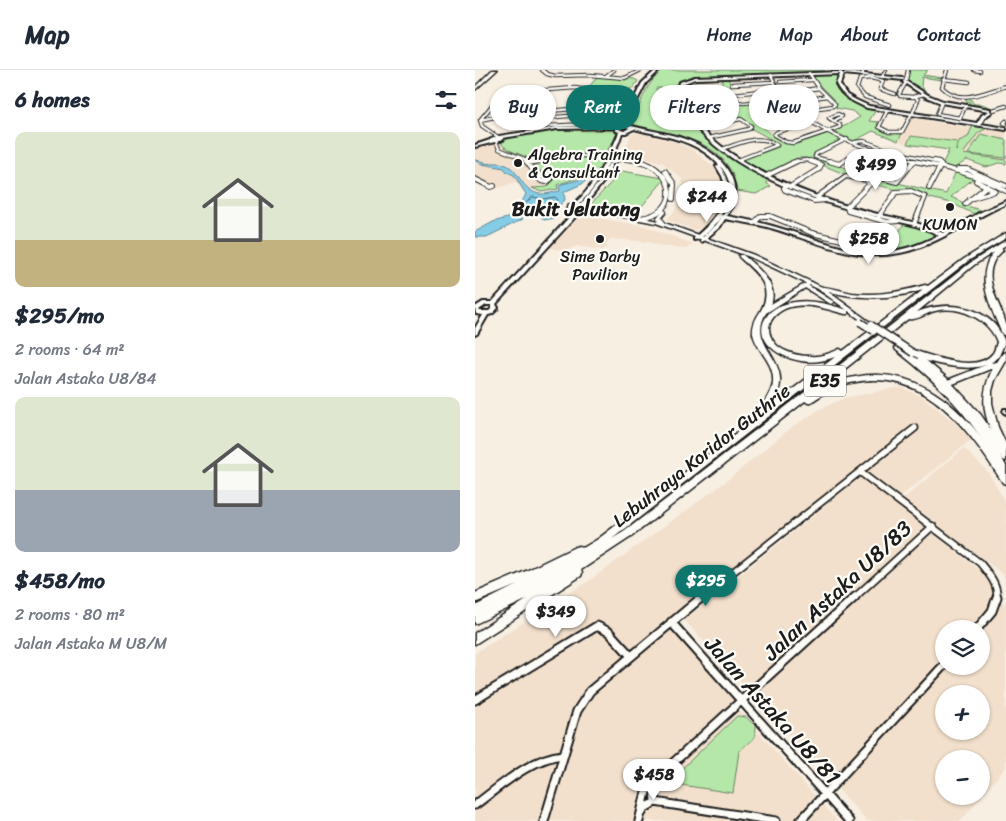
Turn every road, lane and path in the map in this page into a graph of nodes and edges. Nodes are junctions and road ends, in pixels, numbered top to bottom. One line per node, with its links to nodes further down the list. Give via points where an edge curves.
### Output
1 (491, 70): 29 (highway)
2 (495, 70): 39 (highway)
3 (542, 70): 18 (street, via 555,76)
4 (589, 70): 18 (street)
5 (613, 70): 21 (street)
6 (641, 70): 21 (street, via 630,77)
7 (658, 70): 40 (street)
8 (662, 70): 51 (street, via 648,82)
9 (864, 70): 20 (street)
10 (886, 70): 22 (street)
11 (908, 70): 25 (street)
12 (947, 70): 23 (street)
13 (974, 70): 14 (street)
14 (979, 71): 16 (street)
15 (843, 72): 17 (street); 20 (street); 57 (street, via 838,84 845,96 868,107)
16 (986, 72)
17 (809, 73): 19 (street); 24 (street)
18 (586, 75): 21 (street)
19 (771, 75): 27 (street); 31 (street, via 695,78)
20 (862, 75): 22 (street)
21 (607, 76)
22 (882, 77): 25 (street)
23 (943, 79): 26 (street); 46 (street, via 945,91)
24 (813, 80): 28 (street); 35 (street)
25 (905, 80): 42 (street); 43 (street)
26 (954, 80)
27 (773, 82): 30 (street); 34 (street)
28 (780, 82)
29 (475, 84)
30 (732, 84)
31 (680, 85)
32 (703, 85): 33 (street)
33 (719, 85)
34 (774, 85)
35 (817, 85)
36 (1006, 86): 46 (street, via 976,96)
37 (566, 88): 61 (street, via 510,93 500,97)
38 (819, 88): 44 (street)
39 (475, 89)
40 (640, 90)
41 (749, 93): 49 (street, via 734,94 740,103)
42 (924, 94): 45 (street); 50 (street)
43 (897, 95): 45 (street); 52 (street); 52 (street, via 881,90 883,81 860,79 857,88 865,97)
44 (827, 96): 47 (street); 56 (street, via 833,106)
45 (915, 96): 59 (street, via 918,99)
46 (965, 96): 48 (street)
47 (819, 97)
48 (964, 101)
49 (749, 102)
50 (942, 102): 53 (street); 53 (street, via 937,114 940,116 960,118)
51 (640, 103)
52 (890, 104): 57 (street)
53 (965, 106): 58 (street)
54 (1006, 106): 58 (street)
55 (566, 108): 61 (street)
56 (819, 108)
57 (887, 110): 59 (street); 59 (street, via 879,127 895,133 902,132)
58 (990, 111): 63 (street)
59 (912, 113): 63 (street)
60 (739, 119): 74 (street, via 751,126 749,129)
61 (480, 120): 73 (street)
62 (834, 121): 72 (street, via 841,126)
63 (979, 124): 66 (street)
64 (819, 125): 72 (street)
65 (566, 129): 73 (street)
66 (1006, 129)
67 (620, 130): 80 (street)
68 (629, 130): 80 (street)
69 (635, 130): 110 (street, via 676,140 712,159 725,176 728,187)
70 (700, 130): 74 (street)
71 (786, 130): 72 (street, via 773,134 793,143)
72 (829, 131): 75 (street)
73 (496, 138): 77 (street); 86 (street, via 499,149)
74 (709, 138): 79 (street)
75 (847, 139): 76 (street); 78 (street, via 815,157 839,164)
76 (855, 142): 78 (street); 88 (street, via 864,141 935,161)
77 (475, 145)
78 (867, 147): 81 (street)
79 (722, 149): 83 (street); 83 (street, via 761,138 777,145)
80 (615, 150): 82 (street); 85 (street); 87 (street); 114 (street, via 619,156 658,166 670,176 675,190 669,206 659,218)
81 (890, 154): 84 (street); 84 (street, via 869,173 870,176 897,182)
82 (600, 156): 86 (street, via 568,156); 87 (street)
83 (739, 160): 91 (street)
84 (914, 161): 88 (street)
85 (611, 162): 107 (street); 111 (street, via 623,159 646,164 669,181 671,190 665,205 655,215)
86 (528, 163): 90 (street)
87 (606, 164): 105 (street, via 588,193)
88 (941, 166): 89 (street); 98 (street)
89 (957, 170): 92 (street); 97 (street, via 967,169)
90 (536, 174)
91 (766, 176): 95 (street); 95 (street, via 801,159 821,165 819,170)
92 (979, 177): 96 (street, via 976,180); 99 (street)
93 (475, 180): 94 (street)
94 (494, 186)
95 (788, 186): 100 (street); 102 (street, via 785,190 814,201)
96 (987, 186): 101 (street); 101 (street, via 994,192)
97 (1006, 186)
98 (929, 188)
99 (1006, 191)
100 (817, 197): 102 (street); 106 (street, via 846,176 869,181 869,185)
101 (970, 199): 104 (street)
102 (826, 200): 106 (street)
103 (1006, 202): 117 (street)
104 (965, 204)
105 (575, 205): 107 (street); 108 (street, via 568,208)
106 (847, 207): 109 (street); 112 (street, via 851,213 884,222)
107 (581, 210): 108 (street); 111 (main road); 118 (main road); 125 (street)
108 (569, 212): 125 (street)
109 (879, 216): 112 (street); 115 (street, via 896,192 920,194 925,197)
110 (722, 217): 113 (street); 118 (street)
111 (640, 218): 114 (main road)
112 (898, 221): 115 (street)
113 (754, 223): 120 (street, via 834,249); 120 (street, via 761,216 770,216 812,233 854,243)
114 (664, 224): 118 (main road)
115 (914, 224): 117 (street)
116 (1006, 234): 123 (highway, Lebuhraya Koridor Guthrie / E35)
117 (942, 235): 120 (street, via 909,249)
118 (701, 239): 121 (main road); 122 (main road, via 771,263)
119 (1006, 244): 131 (highway, Lebuhraya Koridor Guthrie / E35, via 972,264); 133 (highway, via 993,256 987,270 987,282)
120 (867, 255)
121 (741, 256): 122 (main road); 127 (highway, via 766,281 768,301)
122 (808, 284): 124 (main road); 126 (main road); 127 (highway)
123 (935, 284): 124 (highway, via 910,293 878,298 849,296); 134 (highway, Lebuhraya Koridor Guthrie / E35)
124 (820, 288): 129 (main road)
125 (481, 307): 128 (street); 128 (street, via 495,308); 130 (street)
126 (845, 312): 129 (main road); 134 (highway, via 814,303 787,306 769,319 767,335 776,348 805,358 834,355)
127 (762, 313): 140 (highway, via 757,334 776,366 778,379 775,393)
128 (487, 314): 132 (street)
129 (861, 320): 135 (main road, bridge); 137 (main road, bridge)
130 (475, 321)
131 (897, 325): 135 (highway, via 936,308 956,309 984,319 1000,339 995,356 977,364 949,364); 138 (highway, Lebuhraya Koridor Guthrie / E35)
132 (475, 333)
133 (1006, 334)
134 (850, 348): 140 (highway, Lebuhraya Koridor Guthrie / E35)
135 (913, 353): 137 (main road)
136 (1003, 358): 137 (highway); 141 (highway, via 989,389 988,414)
137 (946, 384): 142 (main road, via 981,419); 144 (main road, via 984,432)
138 (785, 412): 145 (highway, via 840,382 857,377 905,381 934,394 960,416 989,451); 148 (highway, Lebuhraya Koridor Guthrie / E35, via 639,526)
139 (915, 428): 143 (street)
140 (746, 431): 147 (highway, Lebuhraya Koridor Guthrie / E35)
141 (1006, 452)
142 (1006, 458)
143 (861, 472): 146 (street); 154 (street)
144 (1006, 472)
145 (1006, 480)
146 (933, 526): 153 (street, via 997,578 1000,600); 159 (street, Jalan Astaka U8/83)
147 (601, 542): 149 (highway); 150 (highway, Lebuhraya Koridor Guthrie / E35)
148 (597, 554): 150 (highway, Lebuhraya Koridor Guthrie / E35, via 539,588); 155 (highway, via 576,574)
149 (475, 598)
150 (494, 607): 151 (highway, Lebuhraya Koridor Guthrie / E35); 152 (highway, Lebuhraya Koridor Guthrie / E35)
151 (475, 611)
152 (475, 619)
153 (985, 620)
154 (671, 622): 156 (street); 159 (street, Jalan Astaka U8/81)
155 (475, 639)
156 (630, 655): 158 (street, via 609,632 597,626); 160 (street, via 583,700)
157 (935, 675): 162 (street)
158 (475, 700)
159 (742, 701): 161 (street, Jalan Astaka U8/83); 162 (street, Jalan Astaka U8/81)
160 (563, 755): 164 (street, via 549,756 537,762); 166 (street)
161 (655, 781): 163 (street); 165 (street, Jalan Astaka U8/83, via 643,799)
162 (825, 795): 168 (street); 169 (street, Jalan Astaka U8/81)
163 (655, 802): 165 (street, via 645,808); 167 (street)
164 (475, 805)
165 (640, 818)
166 (544, 821)
167 (776, 821)
168 (800, 821)
169 (849, 821)

